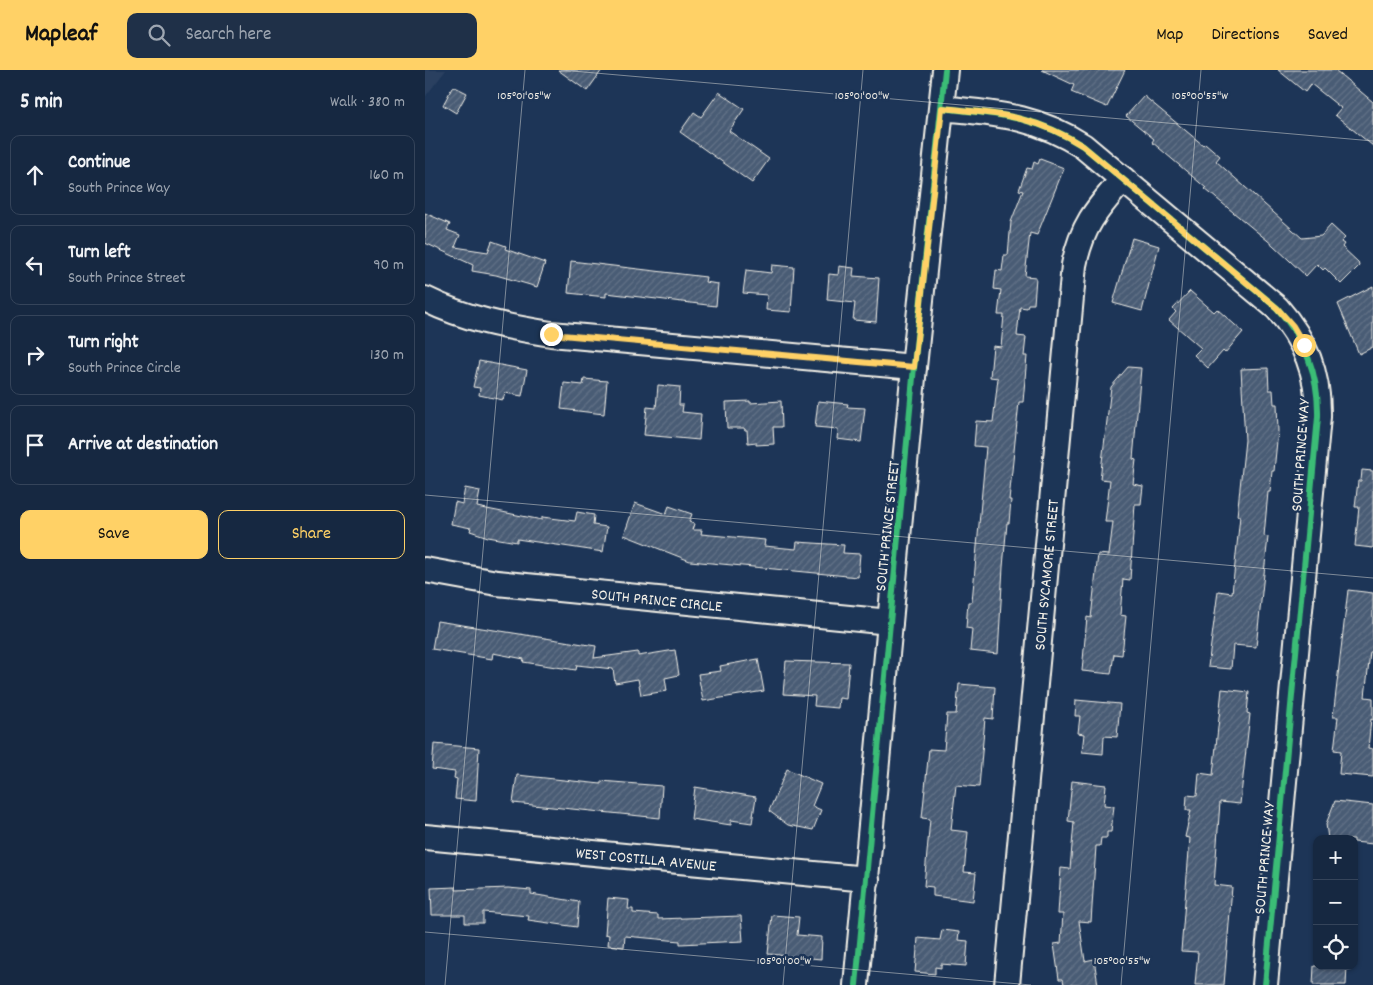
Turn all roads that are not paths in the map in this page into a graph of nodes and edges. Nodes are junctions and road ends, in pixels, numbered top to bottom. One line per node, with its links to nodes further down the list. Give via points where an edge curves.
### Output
1 (945, 70): 2 (street, SOUTH PRINCE STREET)
2 (942, 108): 3 (street, SOUTH PRINCE WAY, via 1007,115 1036,122 1083,146); 5 (street, SOUTH PRINCE STREET)
3 (1123, 179): 11 (street, SOUTH SYCAMORE STREET, via 1093,214 1077,248 1074,265); 12 (street, SOUTH PRINCE WAY, via 1277,308 1304,345 1315,377 1317,417)
4 (425, 299): 5 (street, via 492,324 551,334)
5 (914, 367): 7 (street, SOUTH PRINCE STREET)
6 (425, 570): 7 (street, SOUTH PRINCE CIRCLE, via 497,583)
7 (890, 622): 9 (street, SOUTH PRINCE STREET)
8 (425, 837): 9 (street, WEST COSTILLA AVENUE)
9 (867, 879): 10 (street, SOUTH PRINCE STREET)
10 (856, 985)
11 (1007, 985)
12 (1265, 985)

